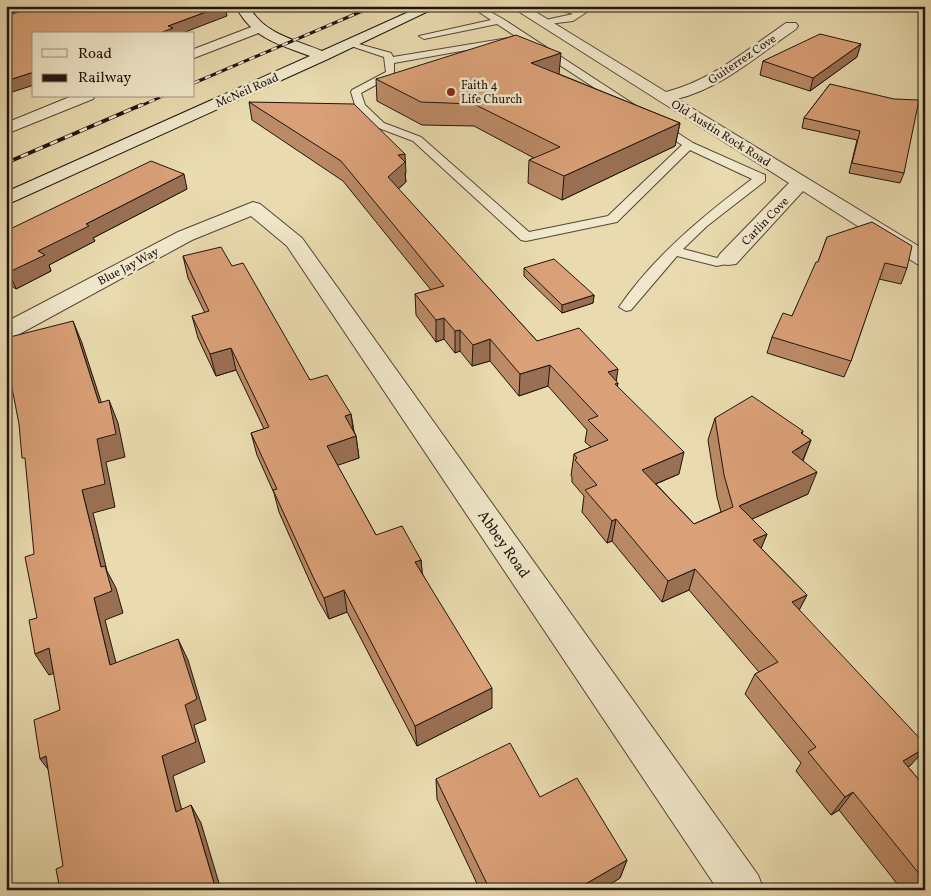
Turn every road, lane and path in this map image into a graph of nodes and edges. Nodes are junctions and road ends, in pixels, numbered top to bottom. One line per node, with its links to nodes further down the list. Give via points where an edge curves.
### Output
1 (244, 6): 13 (street, via 245,15); 17 (street, via 262,16)
2 (433, 6): 18 (street, McNeil Road)
3 (474, 6): 10 (lane)
4 (516, 6): 11 (street, Old Austin Rock Road)
5 (552, 6): 9 (lane)
6 (592, 6): 9 (lane)
7 (910, 6): 8 (lane)
8 (925, 12)
9 (579, 13): 11 (lane)
10 (500, 21): 14 (lane); 15 (lane)
11 (544, 24): 23 (street, Old Austin Rock Road)
12 (791, 26): 23 (street, Guiterrez Cove, via 711,81 693,90)
13 (259, 28): 16 (street); 19 (street)
14 (424, 36)
15 (525, 37): 22 (lane); 26 (lane)
16 (274, 38): 17 (street); 19 (street, via 249,38)
17 (291, 42): 21 (street)
18 (351, 43): 21 (street, McNeil Road); 22 (lane, via 388,55)
19 (209, 47): 20 (street)
20 (195, 54)
21 (323, 56): 29 (street, McNeil Road)
22 (389, 61): 26 (lane, via 391,73 356,92 360,106 380,125 417,139 526,237 612,218)
23 (663, 97): 28 (street, Old Austin Rock Road)
24 (83, 98): 25 (street)
25 (6, 129)
26 (689, 145): 27 (lane)
27 (762, 178): 28 (lane); 31 (lane, via 702,223)
28 (795, 178): 32 (street, Carlin Cove); 33 (street, Old Austin Rock Road)
29 (6, 199)
30 (254, 208): 35 (street, Blue Jay Way, via 185,236); 36 (street, Abbey Road, via 294,242)
31 (674, 251): 32 (lane, via 717,262); 34 (lane)
32 (728, 259)
33 (925, 259)
34 (626, 307)
35 (6, 332)
36 (743, 890)

